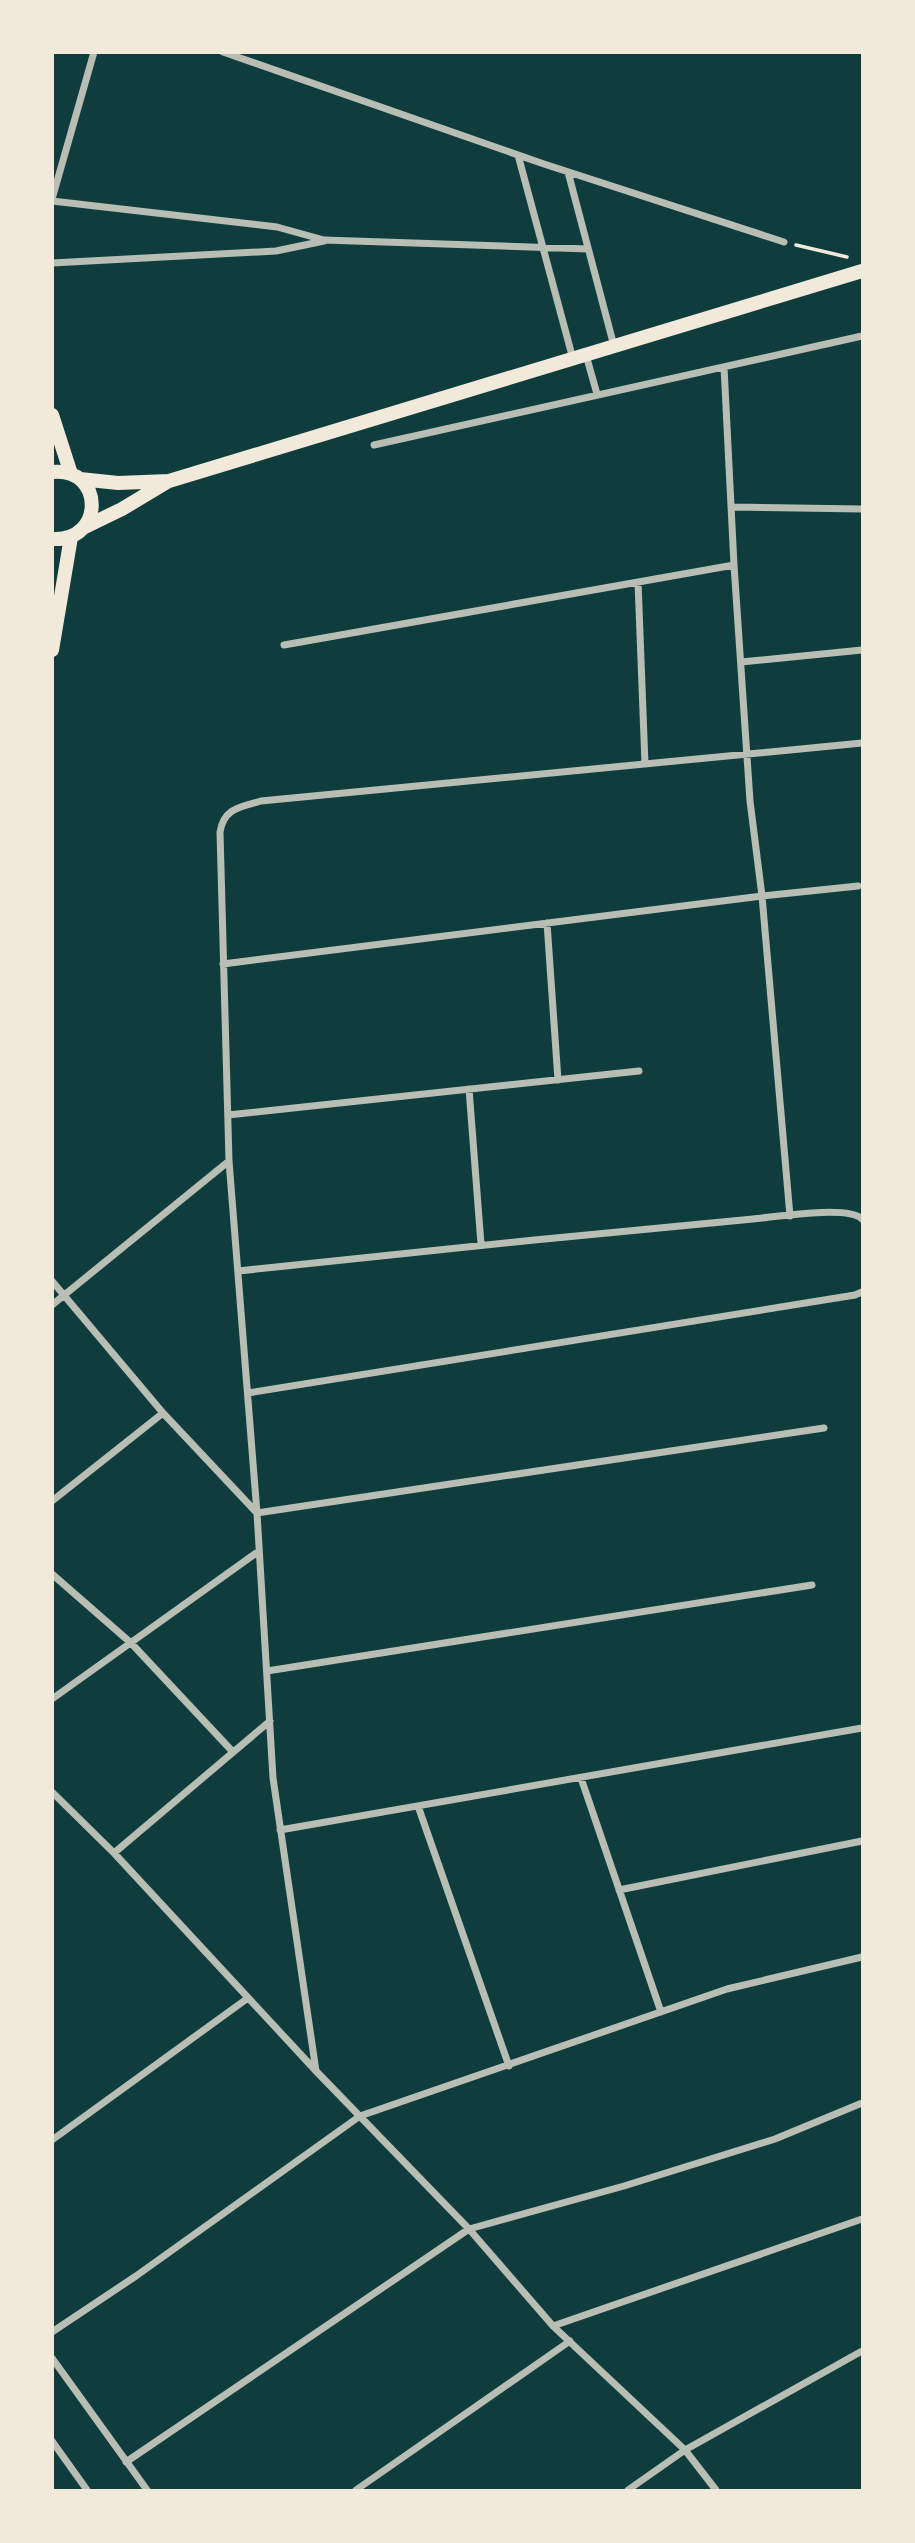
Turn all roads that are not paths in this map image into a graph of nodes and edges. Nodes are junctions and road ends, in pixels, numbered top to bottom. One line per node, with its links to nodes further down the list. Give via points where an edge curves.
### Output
1 (94, 52): 5 (street)
2 (223, 52): 3 (street)
3 (518, 155): 4 (street); 8 (street)
4 (568, 172): 7 (street); 9 (street)
5 (52, 200): 6 (street, via 277,227)
6 (324, 240): 8 (street); 10 (street, via 276,251)
7 (784, 243)
8 (543, 249): 9 (street); 14 (street)
9 (588, 249): 13 (street)
10 (52, 263)
11 (863, 271): 13 (main road)
12 (863, 336): 15 (street)
13 (614, 346): 14 (main road)
14 (580, 357): 16 (street); 21 (main road)
15 (724, 366): 16 (street); 22 (street)
16 (597, 394): 18 (street)
17 (52, 415): 20 (main road)
18 (374, 445)
19 (52, 472): 20 (main road)
20 (75, 476): 21 (main road, via 118,483); 24 (main road, via 87,486 93,507)
21 (169, 481): 24 (main road)
22 (732, 508): 23 (street); 27 (street)
23 (863, 509)
24 (85, 527): 25 (main road)
25 (71, 537): 26 (main road); 30 (main road)
26 (52, 539)
27 (734, 565): 28 (street); 32 (street)
28 (638, 582): 29 (street); 35 (street)
29 (284, 645)
30 (52, 650)
31 (863, 650): 32 (street)
32 (741, 662): 34 (street)
33 (863, 743): 34 (street)
34 (747, 754): 35 (street); 37 (street)
35 (645, 764): 39 (street, via 261,801 228,813 220,832)
36 (858, 886): 37 (street)
37 (762, 896): 38 (street); 45 (street)
38 (547, 923): 39 (street); 41 (street)
39 (223, 964): 43 (street)
40 (639, 1071): 41 (street)
41 (558, 1080): 42 (street)
42 (468, 1089): 43 (street); 47 (street)
43 (228, 1115): 44 (street)
44 (229, 1161): 48 (street); 51 (street)
45 (790, 1216): 46 (street, via 845,1213); 47 (street)
46 (863, 1219)
47 (481, 1244): 48 (street)
48 (238, 1271): 53 (street)
49 (52, 1281): 51 (street)
50 (859, 1293): 53 (street)
51 (64, 1296): 52 (street); 54 (street)
52 (52, 1305)
53 (248, 1393): 57 (street)
54 (163, 1413): 56 (street); 57 (street)
55 (824, 1428): 57 (street)
56 (52, 1501)
57 (257, 1513): 58 (street)
58 (260, 1550): 61 (street); 62 (street)
59 (52, 1574): 61 (street)
60 (812, 1585): 62 (street)
61 (131, 1643): 63 (street); 66 (street)
62 (267, 1671): 64 (street)
63 (52, 1699)
64 (270, 1721): 66 (street); 70 (street)
65 (863, 1728): 67 (street)
66 (233, 1752): 72 (street)
67 (581, 1777): 69 (street); 73 (street)
68 (52, 1792): 72 (street)
69 (418, 1806): 70 (street); 77 (street)
70 (280, 1830): 78 (street)
71 (863, 1842): 73 (street)
72 (114, 1853): 75 (street)
73 (619, 1890): 76 (street)
74 (863, 1957): 76 (street, via 727,1989)
75 (248, 1998): 78 (street); 81 (street)
76 (661, 2012): 77 (street)
77 (509, 2066): 80 (street)
78 (316, 2070): 80 (street)
79 (863, 2103): 83 (street, via 775,2139)
80 (360, 2116): 83 (street); 85 (street)
81 (52, 2140)
82 (863, 2219): 84 (street)
83 (469, 2229): 84 (street); 91 (street)
84 (554, 2326): 86 (street)
85 (52, 2332)
86 (570, 2341): 90 (street); 94 (street)
87 (863, 2351): 90 (street)
88 (52, 2358): 91 (street)
89 (52, 2441): 92 (street)
90 (685, 2450): 95 (street); 96 (street)
91 (127, 2462): 93 (street)
92 (87, 2490)
93 (146, 2490)
94 (356, 2490)
95 (628, 2490)
96 (716, 2490)

